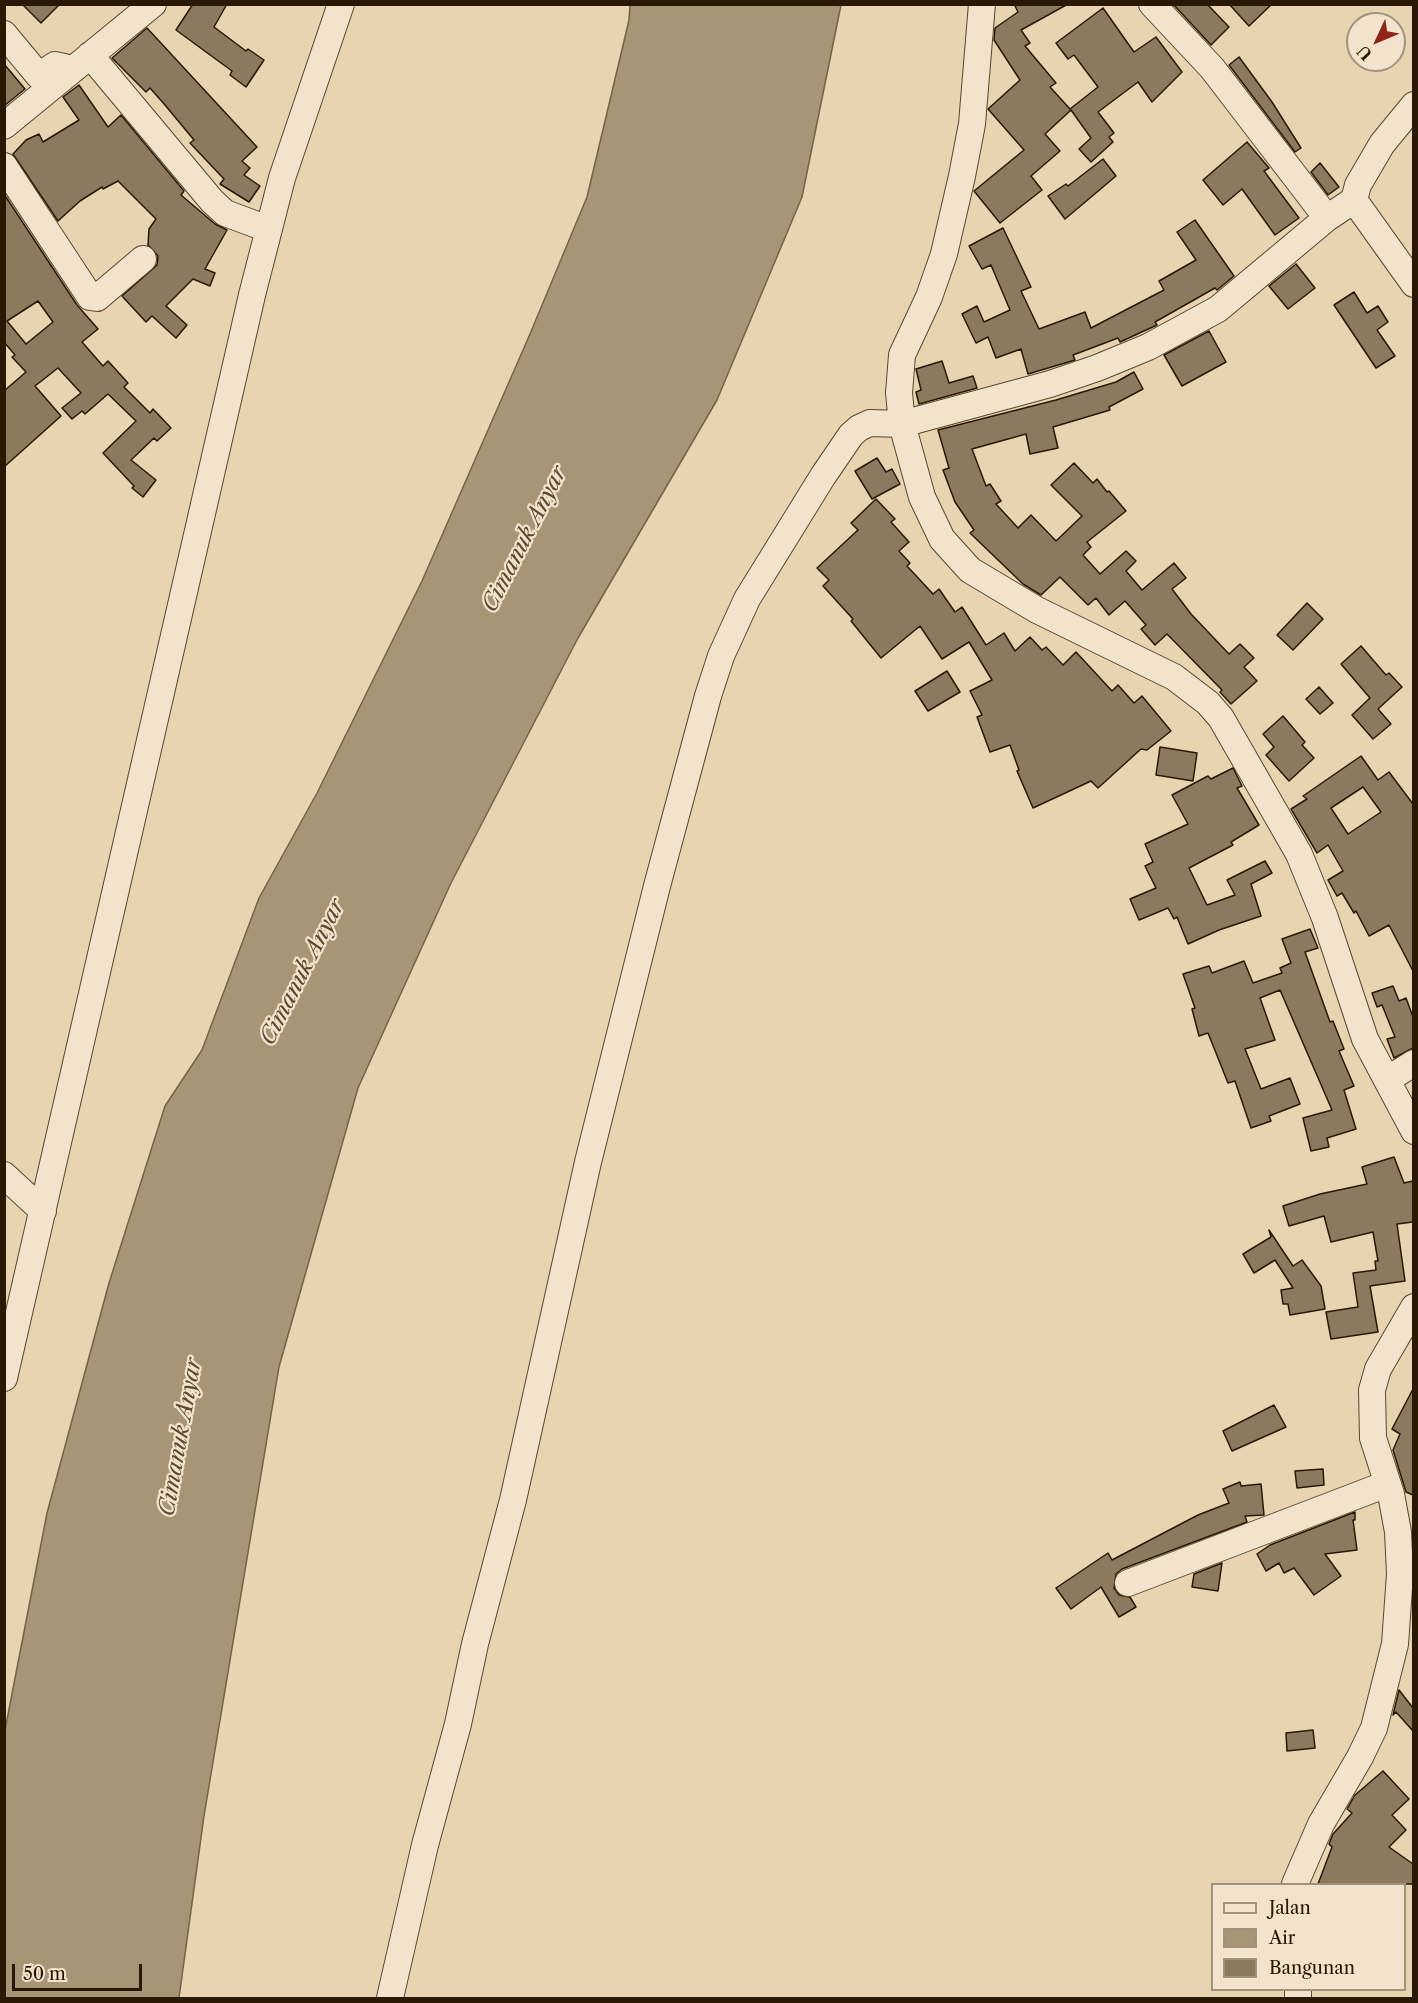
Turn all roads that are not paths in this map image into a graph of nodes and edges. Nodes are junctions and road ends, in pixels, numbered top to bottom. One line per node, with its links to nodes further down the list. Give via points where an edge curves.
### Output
1 (153, 4): 6 (street)
2 (341, 4): 13 (street, via 307,99)
3 (982, 4): 16 (street, via 972,124 962,176 944,254 902,355)
4 (1152, 4): 12 (street, via 1212,68)
5 (4, 34): 7 (street, via 39,76 55,65)
6 (90, 55): 7 (street); 13 (street, via 212,201 225,213)
7 (70, 71): 9 (street)
8 (1413, 105): 11 (street, via 1382,144)
9 (4, 126)
10 (4, 166): 14 (street, via 90,297 97,298)
11 (1353, 200): 12 (street); 15 (street)
12 (1327, 218): 16 (street, via 1218,309 1181,331 1059,381)
13 (268, 229): 21 (street)
14 (143, 259)
15 (1413, 284)
16 (902, 424): 18 (street, via 910,462 930,519 970,570 1037,610 1174,677 1209,702 1221,718 1299,854 1365,1039); 27 (street, via 870,423 851,435 747,598 721,656 689,760 588,1162 504,1534)
17 (1413, 1063): 18 (street)
18 (1388, 1079): 19 (street)
19 (1413, 1131)
20 (4, 1175): 21 (street)
21 (43, 1210): 23 (street)
22 (1410, 1319): 24 (street, via 1378,1369 1372,1390 1373,1438)
23 (4, 1378)
24 (1387, 1484): 25 (street); 26 (street, via 1398,1532 1400,1574 1395,1644 1387,1679 1374,1728 1321,1824)
25 (1128, 1583)
26 (1295, 1883)
27 (390, 1998)

